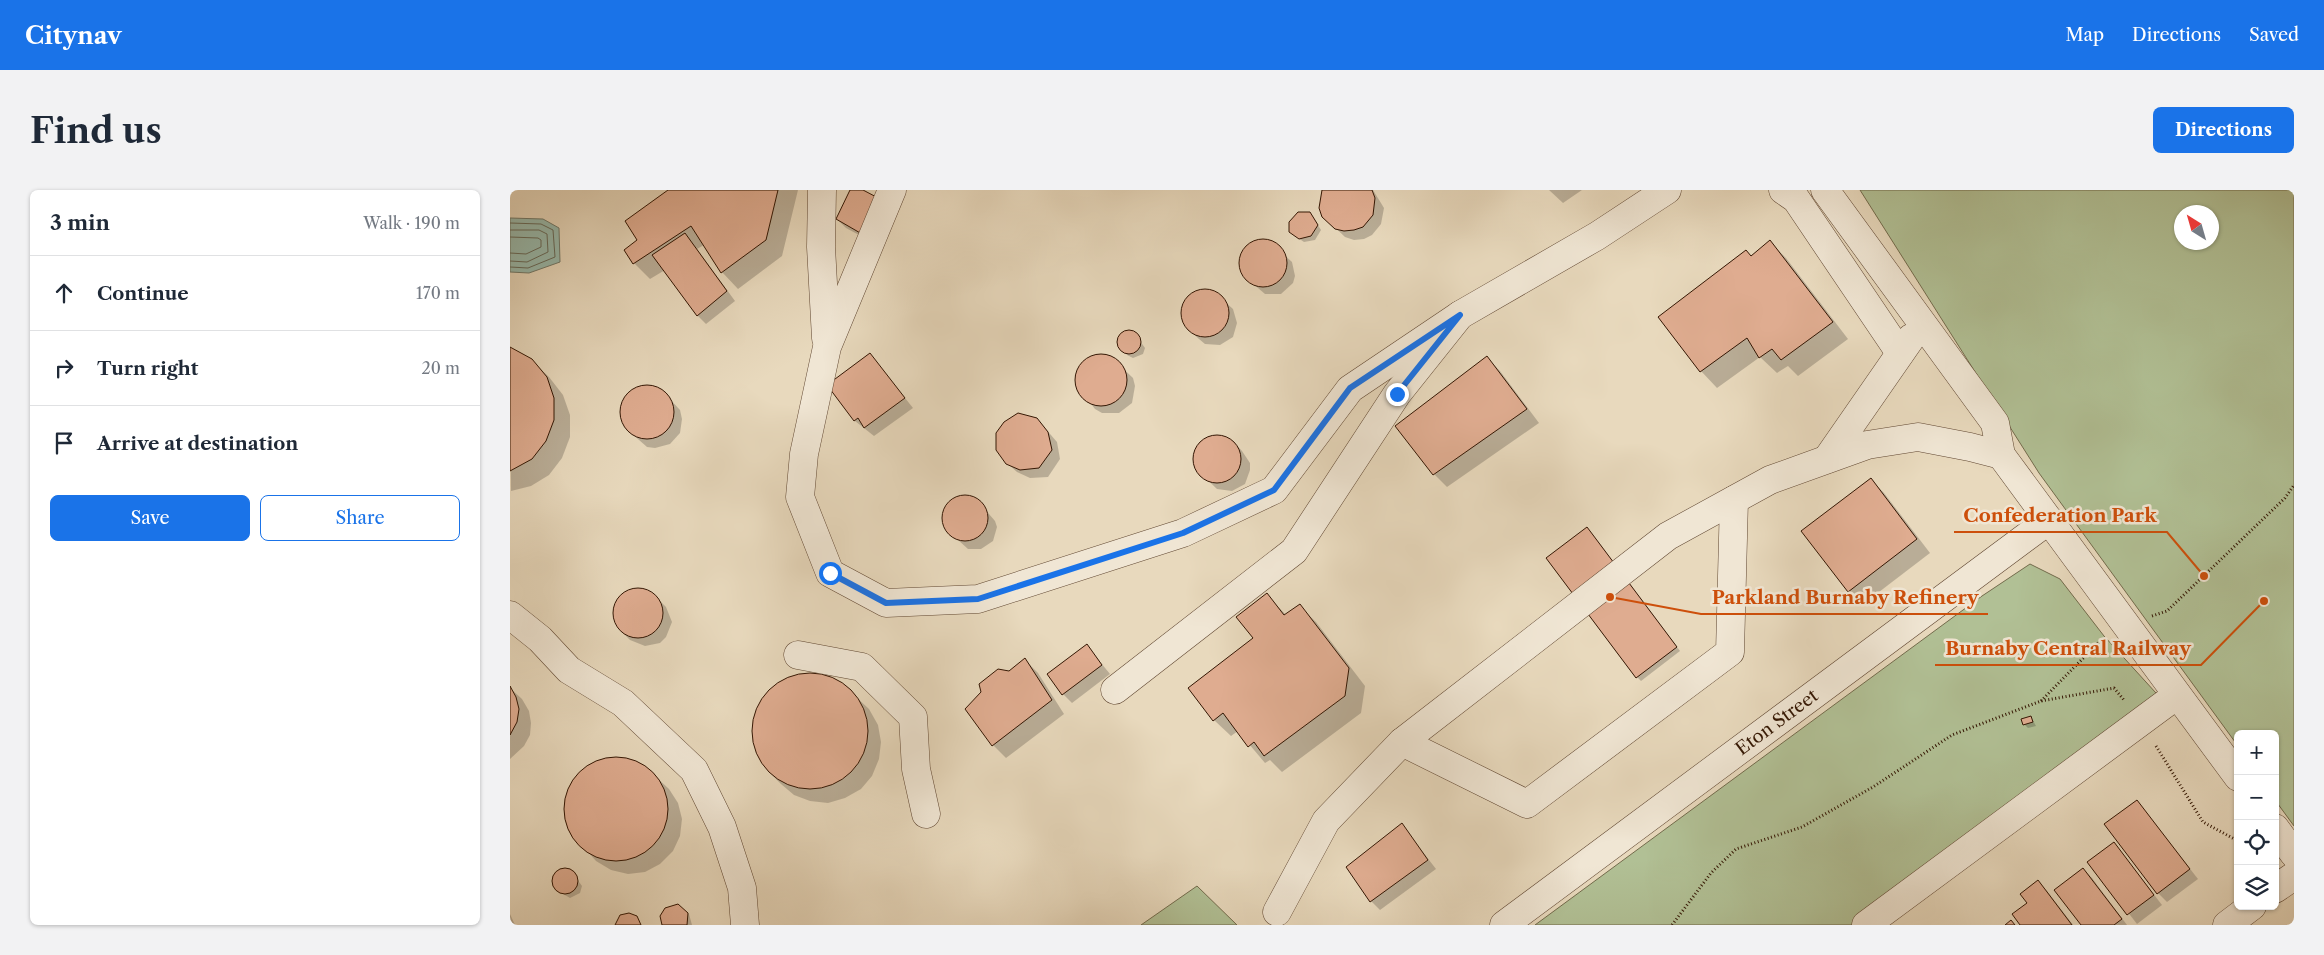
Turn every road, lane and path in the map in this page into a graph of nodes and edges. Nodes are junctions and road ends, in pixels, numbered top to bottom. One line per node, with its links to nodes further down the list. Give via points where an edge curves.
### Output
1 (822, 190): 8 (street, via 820,247)
2 (892, 190): 8 (street)
3 (1667, 190): 6 (street, via 1596,236)
4 (1783, 190): 9 (street, via 1796,199)
5 (1825, 190): 7 (street)
6 (1460, 315): 8 (street, via 1350,388 1274,490 1183,533 978,599 886,603 830,573 800,497 804,454); 18 (street, via 1397,394 1294,551)
7 (1922, 322): 9 (street); 10 (street, via 1995,423)
8 (827, 347)
9 (1900, 353): 11 (street)
10 (2001, 455): 11 (street, via 1918,437 1866,445); 14 (street)
11 (1827, 460): 13 (street, via 1770,480)
12 (2294, 485): 16 (path, via 2167,611)
13 (1734, 500): 22 (street, via 1668,536); 22 (street, via 1730,652 1527,804)
14 (2049, 520): 16 (street); 33 (street, Eton Street)
15 (510, 615): 32 (street, via 540,639 569,670 623,703 694,770 722,827 742,888)
16 (2126, 625): 19 (street); 20 (path, via 2104,636)
17 (798, 655): 24 (street, via 862,667 913,717 916,769)
18 (1115, 690)
19 (2177, 695): 21 (street); 23 (street)
20 (2042, 700): 21 (path, via 2114,688); 34 (path, via 1952,735 1874,787 1802,827 1736,849 1711,873)
21 (2142, 722): 26 (path, via 2202,822); 35 (street)
22 (1402, 742): 31 (street, via 1326,821)
23 (2237, 775)
24 (926, 814)
25 (2279, 833): 27 (street)
26 (2234, 839)
27 (2294, 854)
28 (2294, 876): 29 (street)
29 (2279, 886)
30 (2247, 910): 36 (street)
31 (1277, 912)
32 (745, 925)
33 (1504, 925)
34 (1672, 925)
35 (1866, 925)
36 (2227, 925)

